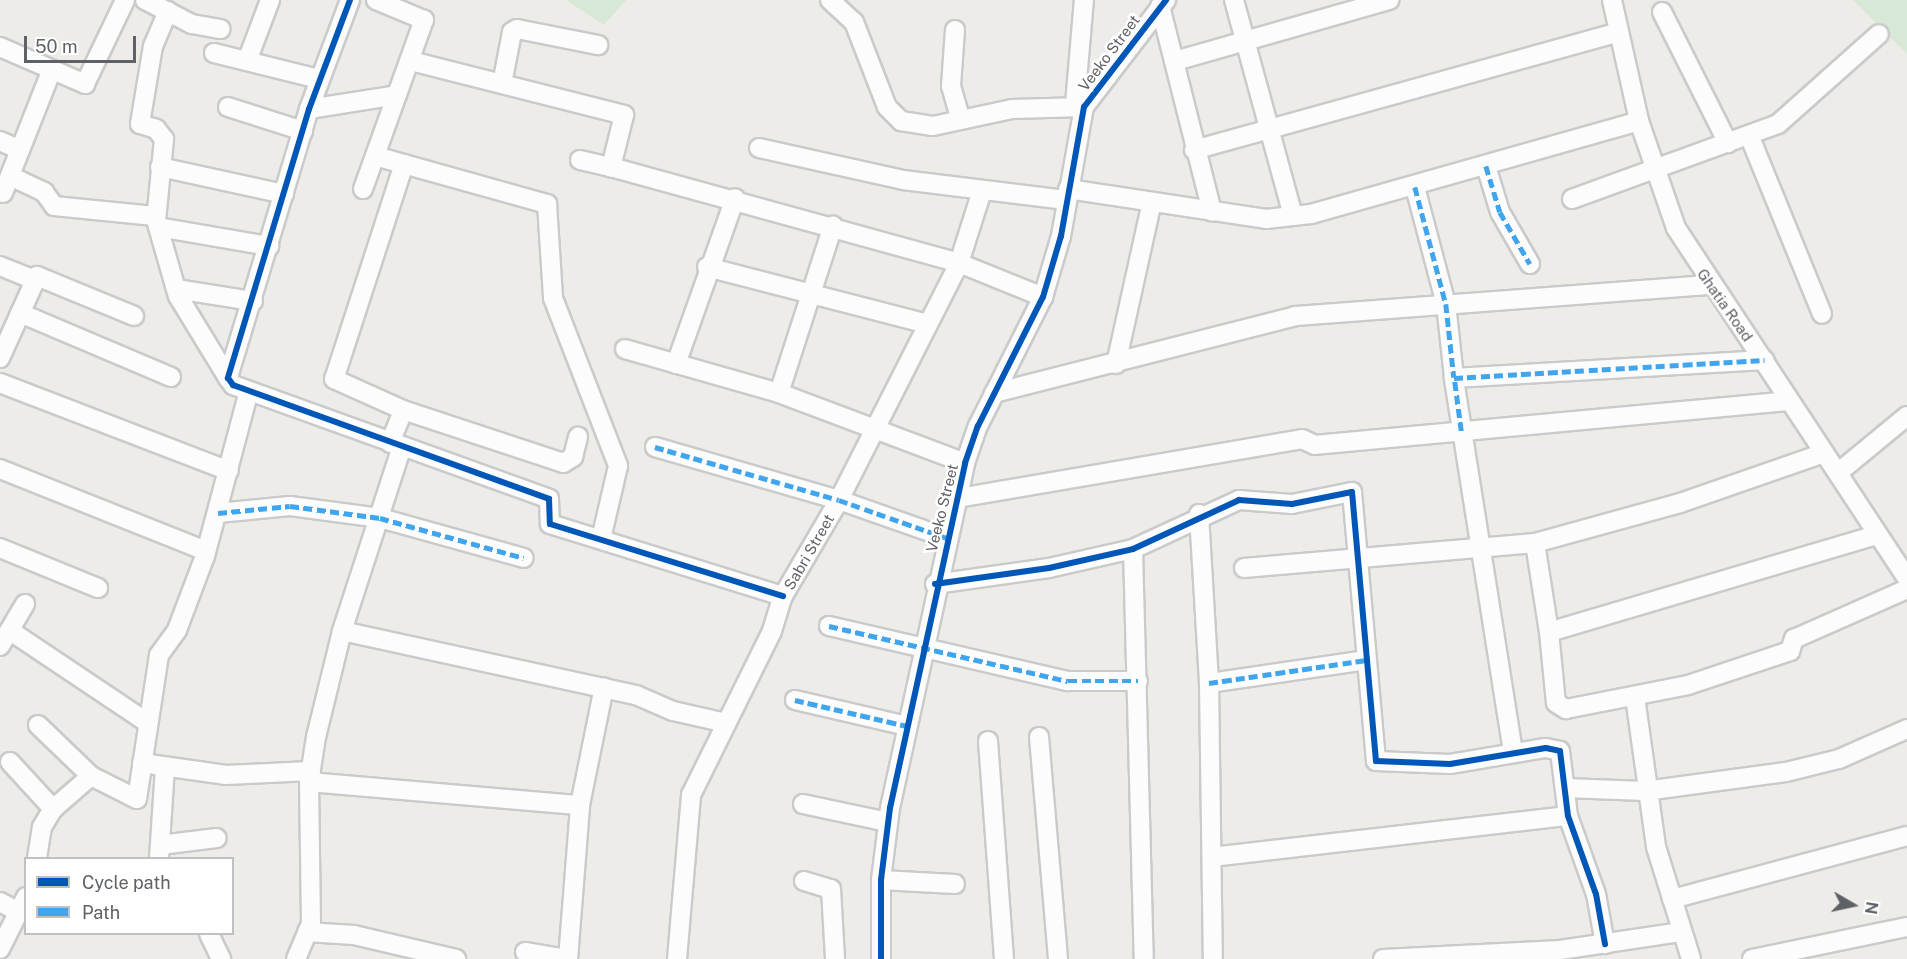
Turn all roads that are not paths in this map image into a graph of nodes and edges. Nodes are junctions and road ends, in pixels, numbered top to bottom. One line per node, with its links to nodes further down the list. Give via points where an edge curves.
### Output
1 (125, 0): 26 (street, via 85,84)
2 (145, 0): 13 (street)
3 (270, 0): 23 (street)
4 (350, 0): 27 (street)
5 (376, 0): 24 (street, via 424,20)
6 (830, 0): 33 (street, via 854,22 892,113 912,126)
7 (1084, 0): 30 (street)
8 (1234, 0): 19 (street)
9 (1389, 0): 12 (street)
10 (1612, 0): 17 (street, Ghatia Road)
11 (1163, 3): 25 (street); 30 (street, Veeko Street)
12 (1349, 5): 19 (street)
13 (168, 11): 15 (street, via 192,24); 47 (street, via 153,46 140,124 156,129 164,139)
14 (1662, 12): 39 (street)
15 (221, 29)
16 (955, 30): 33 (street, via 951,86)
17 (1616, 33): 34 (street, Ghatia Road); 35 (street)
18 (1879, 34): 37 (street, via 1778,124)
19 (1246, 40): 25 (street); 35 (street)
20 (598, 45): 28 (street, via 518,29 512,32)
21 (0, 47): 26 (street)
22 (214, 52): 23 (street)
23 (247, 61): 27 (street)
24 (411, 61): 28 (street); 29 (street)
25 (1175, 61): 42 (street)
26 (51, 72): 41 (street)
27 (319, 79): 32 (street)
28 (502, 84): 48 (street, via 624,115)
29 (397, 95): 32 (street); 43 (street)
30 (1079, 105): 33 (street); 54 (street, Veeko Street)
31 (228, 107): 36 (street)
32 (309, 109): 36 (street)
33 (961, 120)
34 (1639, 121): 46 (street); 49 (street, Ghatia Road)
35 (1269, 129): 42 (street); 59 (street)
36 (303, 131): 53 (street)
37 (1749, 135): 39 (street); 75 (street)
38 (0, 141): 41 (street)
39 (1728, 143): 49 (street)
40 (759, 148): 52 (street)
41 (20, 150): 60 (street, via 7,185 44,192 54,206)
42 (1194, 150): 58 (street)
43 (375, 156): 45 (street); 51 (street)
44 (579, 160): 48 (street)
45 (404, 164): 92 (street, via 334,379); 111 (street, via 547,204 553,298 618,466)
46 (1486, 166): 50 (street); 64 (street, via 1500,212)
47 (160, 167): 53 (street); 60 (street)
48 (611, 167): 55 (street)
49 (1655, 173): 56 (street); 68 (street, Ghatia Road, via 1676,228)
50 (1415, 187): 59 (street); 73 (street)
51 (363, 189)
52 (982, 191): 54 (street); 63 (street, Sabri Street)
53 (284, 194): 62 (street)
54 (1067, 195): 57 (street); 71 (street, Veeko Street)
55 (735, 198): 61 (street); 66 (street)
56 (1572, 200)
57 (1152, 202): 58 (street); 82 (street)
58 (1212, 212): 59 (street, via 1266,219)
59 (1293, 216)
60 (156, 221): 62 (street); 69 (street)
61 (833, 226): 63 (street); 70 (street)
62 (269, 246): 72 (street)
63 (959, 263): 71 (street); 77 (street, Sabri Street)
64 (1530, 264)
65 (0, 266): 67 (street)
66 (707, 267): 70 (street); 83 (street)
67 (34, 280): 74 (street); 76 (street, via 37,276)
68 (1709, 285): 73 (street); 81 (street, Ghatia Road)
69 (176, 289): 72 (street); 85 (street, via 188,320)
70 (810, 296): 77 (street); 88 (street)
71 (1043, 297): 89 (street, Veeko Street)
72 (253, 301): 85 (street)
73 (1446, 303): 82 (street, via 1295,316); 86 (street)
74 (20, 313): 78 (street); 84 (street)
75 (1822, 314)
76 (134, 316)
77 (924, 323): 94 (street, Sabri Street)
78 (4, 335): 80 (street)
79 (625, 349): 83 (street)
80 (0, 357)
81 (1764, 360): 86 (street); 91 (street, Ghatia Road)
82 (1116, 363): 89 (street)
83 (676, 364): 88 (street)
84 (171, 376)
85 (228, 378): 90 (street)
86 (1454, 378): 95 (street)
87 (0, 383): 102 (street)
88 (779, 393): 94 (street)
89 (994, 393): 100 (street, Veeko Street)
90 (248, 394): 97 (street); 102 (street)
91 (1787, 401): 95 (street); 99 (street, Ghatia Road)
92 (403, 410): 96 (street, via 563,463 573,457); 97 (street)
93 (1907, 416): 103 (street)
94 (876, 427): 100 (street); 105 (street, Sabri Street)
95 (1461, 431): 104 (street, via 1315,445 1302,440); 116 (street)
96 (578, 437)
97 (396, 446): 108 (street); 111 (street, via 549,499 550,524)
98 (655, 447): 105 (street)
99 (1824, 453): 103 (street, Ghatia Road); 112 (street, via 1680,503)
100 (965, 463): 104 (street, Veeko Street)
101 (0, 469): 115 (street)
102 (229, 471): 106 (street)
103 (1839, 472): 109 (street, Ghatia Road)
104 (958, 498): 110 (street, Veeko Street)
105 (839, 500): 110 (street); 124 (street, Sabri Street)
106 (218, 513): 108 (street, via 290,506); 115 (street)
107 (1199, 514): 114 (street); 118 (street, via 1239,500 1292,504 1352,492); 133 (street)
108 (380, 518): 117 (street); 127 (street)
109 (1877, 535): 120 (street, Ghatia Road); 128 (street)
110 (947, 538): 121 (street, Veeko Street)
111 (601, 539): 124 (street)
112 (1535, 543): 116 (street); 128 (street)
113 (0, 548): 122 (street)
114 (1132, 549): 121 (street, via 1048,568); 132 (street)
115 (206, 551): 138 (street, via 177,630 159,655)
116 (1484, 551): 118 (street); 144 (street)
117 (524, 558)
118 (1359, 562): 119 (street); 131 (street)
119 (1244, 568)
120 (1907, 578)
121 (935, 584): 130 (street, Veeko Street)
122 (98, 588)
123 (1907, 589): 135 (street, via 1794,639 1791,651)
124 (783, 596): 137 (street, Sabri Street, via 772,631)
125 (25, 604): 129 (street)
126 (829, 626): 130 (street)
127 (342, 631): 134 (street); 149 (street)
128 (1549, 632): 135 (street, via 1558,708)
129 (6, 639): 138 (street)
130 (922, 650): 132 (street, via 1068,681); 140 (street, Veeko Street)
131 (1366, 660): 133 (street); 144 (street, via 1376,762 1450,764)
132 (1138, 681): 185 (street)
133 (1209, 683): 161 (street)
134 (604, 687): 137 (street); 153 (street)
135 (1635, 697): 151 (street)
136 (795, 700): 140 (street)
137 (723, 722): 180 (street, Sabri Street, via 684,824)
138 (148, 723): 146 (street)
139 (38, 725): 148 (street)
140 (907, 726): 156 (street, Veeko Street)
141 (1907, 729): 151 (street, via 1839,759 1786,772)
142 (1039, 737): 184 (street)
143 (988, 741): 183 (street)
144 (1513, 752): 150 (street, via 1560,751)
145 (10, 762): 154 (street)
146 (142, 763): 147 (street); 148 (street, via 133,802)
147 (165, 767): 149 (street, via 226,775); 159 (street)
148 (91, 776): 154 (street)
149 (310, 776): 153 (street); 169 (street)
150 (1565, 788): 151 (street); 155 (street)
151 (1645, 791): 165 (street)
152 (803, 804): 156 (street)
153 (580, 805): 179 (street)
154 (53, 809): 160 (street, via 42,827)
155 (1568, 816): 161 (street); 172 (street, via 1596,894)
156 (888, 822): 162 (street, Veeko Street)
157 (1907, 836): 165 (street)
158 (218, 838): 159 (street)
159 (159, 852)
160 (37, 857)
161 (1212, 857): 186 (street)
162 (881, 880): 164 (street); 182 (street, Veeko Street)
163 (804, 881): 181 (street, via 831,890)
164 (955, 884)
165 (1672, 899): 170 (street)
166 (0, 902): 167 (street)
167 (22, 905): 173 (street)
168 (1907, 927): 189 (street)
169 (307, 932): 177 (street); 178 (street, via 365,937)
170 (1680, 932): 172 (street); 188 (street)
171 (210, 935): 176 (street)
172 (1605, 944): 175 (street)
173 (0, 949)
174 (525, 952): 179 (street)
175 (1523, 954): 187 (street)
176 (221, 959)
177 (296, 959)
178 (456, 959)
179 (568, 959)
180 (677, 959)
181 (835, 959)
182 (881, 959)
183 (1004, 959)
184 (1058, 959)
185 (1144, 959)
186 (1212, 959)
187 (1383, 959)
188 (1691, 959)
189 (1752, 959)

